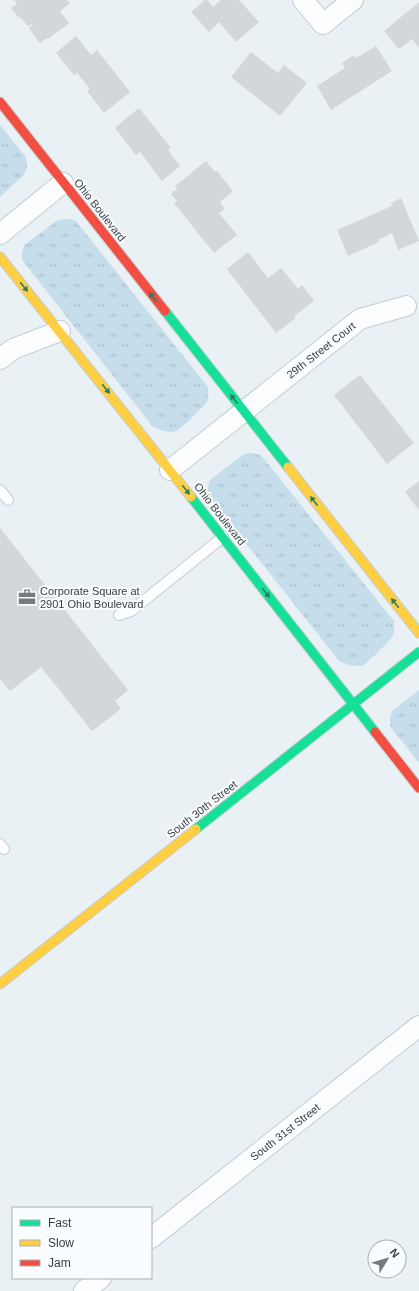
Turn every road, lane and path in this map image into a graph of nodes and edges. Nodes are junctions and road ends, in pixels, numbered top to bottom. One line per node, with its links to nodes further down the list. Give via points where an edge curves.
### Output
1 (303, 0): 2 (street, via 323,24)
2 (353, 0)
3 (0, 102): 4 (street, Ohio Boulevard)
4 (63, 183): 5 (street); 10 (street, Ohio Boulevard, one-way to 4)
5 (0, 234)
6 (0, 257): 8 (street, Ohio Boulevard, one-way to 8)
7 (406, 306): 10 (street, 29th Street Court, via 360,319)
8 (60, 331): 9 (street, via 13,349); 11 (street, Ohio Boulevard, one-way to 11)
9 (0, 359)
10 (244, 411): 11 (street, 29th Street Court); 16 (street, Ohio Boulevard, one-way to 10)
11 (170, 470): 14 (street, Ohio Boulevard, one-way to 14)
12 (0, 490): 13 (lane)
13 (8, 500)
14 (223, 537): 15 (lane, via 131,611); 18 (street, Ohio Boulevard, one-way to 18)
15 (119, 615)
16 (419, 633)
17 (419, 652): 18 (street, South 30th Street)
18 (353, 705): 19 (street, Ohio Boulevard); 20 (street, South 30th Street)
19 (419, 788)
20 (0, 984)
21 (419, 1026): 22 (street, South 31st Street)
22 (152, 1237)
23 (100, 1279): 24 (street)
24 (84, 1291)

